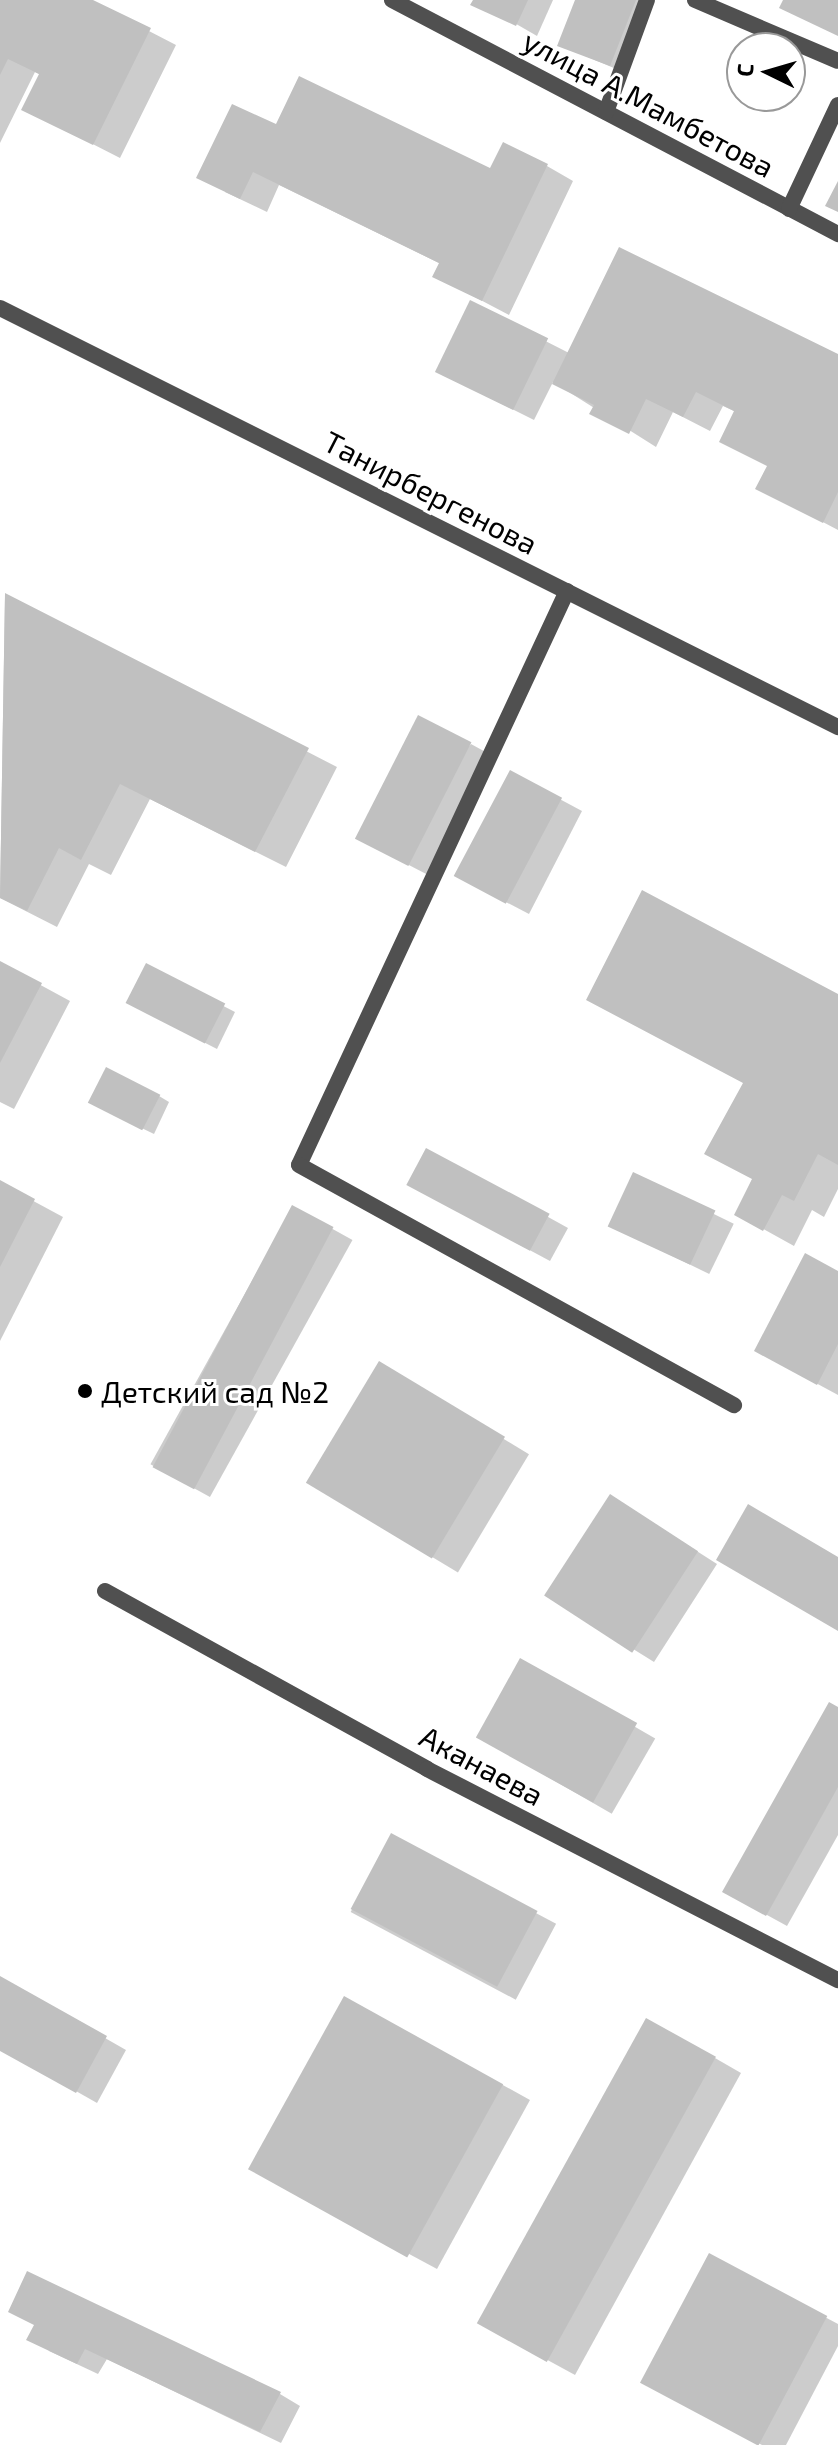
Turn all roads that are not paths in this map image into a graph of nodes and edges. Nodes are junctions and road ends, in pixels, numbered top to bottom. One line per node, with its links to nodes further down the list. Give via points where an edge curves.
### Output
1 (392, 0): 6 (street, улица А.Мамбетова)
2 (647, 0): 6 (street)
3 (695, 0): 4 (street)
4 (838, 61)
5 (838, 105): 7 (street)
6 (606, 112): 7 (street, улица А.Мамбетова)
7 (789, 209): 8 (street, улица А.Мамбетова)
8 (838, 234)
9 (0, 308): 10 (street, Танирбергенова)
10 (567, 591): 11 (street, Танирбергенова); 12 (street, via 299,1165)
11 (838, 727)
12 (734, 1405)
13 (105, 1591): 14 (street, Аканаева, via 427,1769)
14 (838, 1980)

